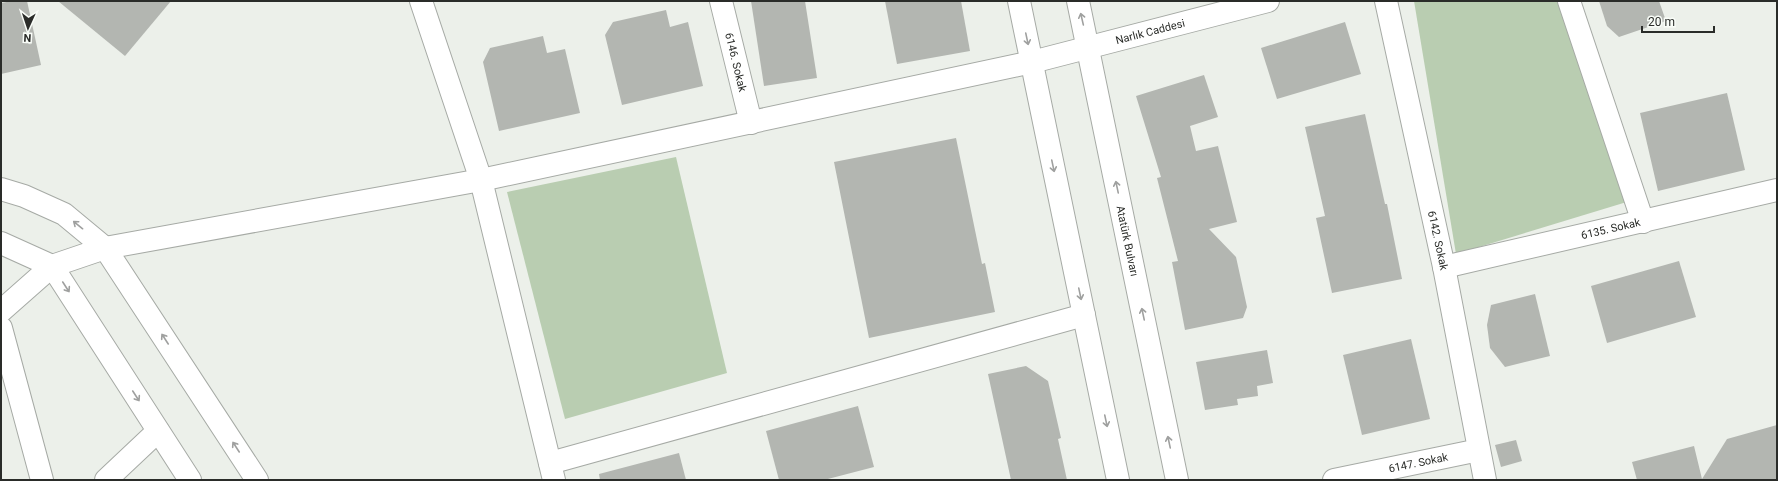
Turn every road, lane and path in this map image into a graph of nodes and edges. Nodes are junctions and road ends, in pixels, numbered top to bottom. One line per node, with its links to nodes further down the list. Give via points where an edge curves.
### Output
1 (421, 1): 11 (street)
2 (721, 1): 10 (street, 6146. Sokak)
3 (1019, 1): 9 (street, one-way to 9)
4 (1078, 1): 8 (street, Atatürk Bulvarı, one-way to 4)
5 (1268, 1): 8 (street, Narlık Caddesi)
6 (1386, 1): 18 (street, 6142. Sokak)
7 (1569, 1): 14 (street)
8 (1088, 48): 9 (street, Narlık Caddesi); 30 (street, Atatürk Bulvarı, one-way to 8)
9 (1032, 62): 10 (street, Narlık Caddesi); 20 (street, one-way to 20)
10 (751, 122): 11 (street, Narlık Caddesi)
11 (481, 180): 16 (street, Narlık Caddesi); 24 (street)
12 (5, 188): 16 (street, one-way to 12, via 64,214)
13 (1777, 190): 14 (street, 6135. Sokak)
14 (1643, 222): 18 (street, 6135. Sokak)
15 (1, 243): 17 (street)
16 (105, 248): 17 (street, Narlık Caddesi); 28 (street, one-way to 16)
17 (52, 266): 19 (street); 22 (street, one-way to 22)
18 (1444, 267): 23 (street, 6142. Sokak)
19 (1, 311)
20 (1084, 315): 24 (street); 29 (street, one-way to 29)
21 (1, 328): 25 (street)
22 (158, 431): 26 (street); 27 (street)
23 (1479, 450): 31 (street, 6147. Sokak); 32 (street, 6142. Sokak)
24 (552, 472)
25 (42, 480)
26 (106, 480)
27 (190, 480)
28 (257, 480)
29 (1118, 480)
30 (1177, 480)
31 (1334, 480)
32 (1485, 480)

